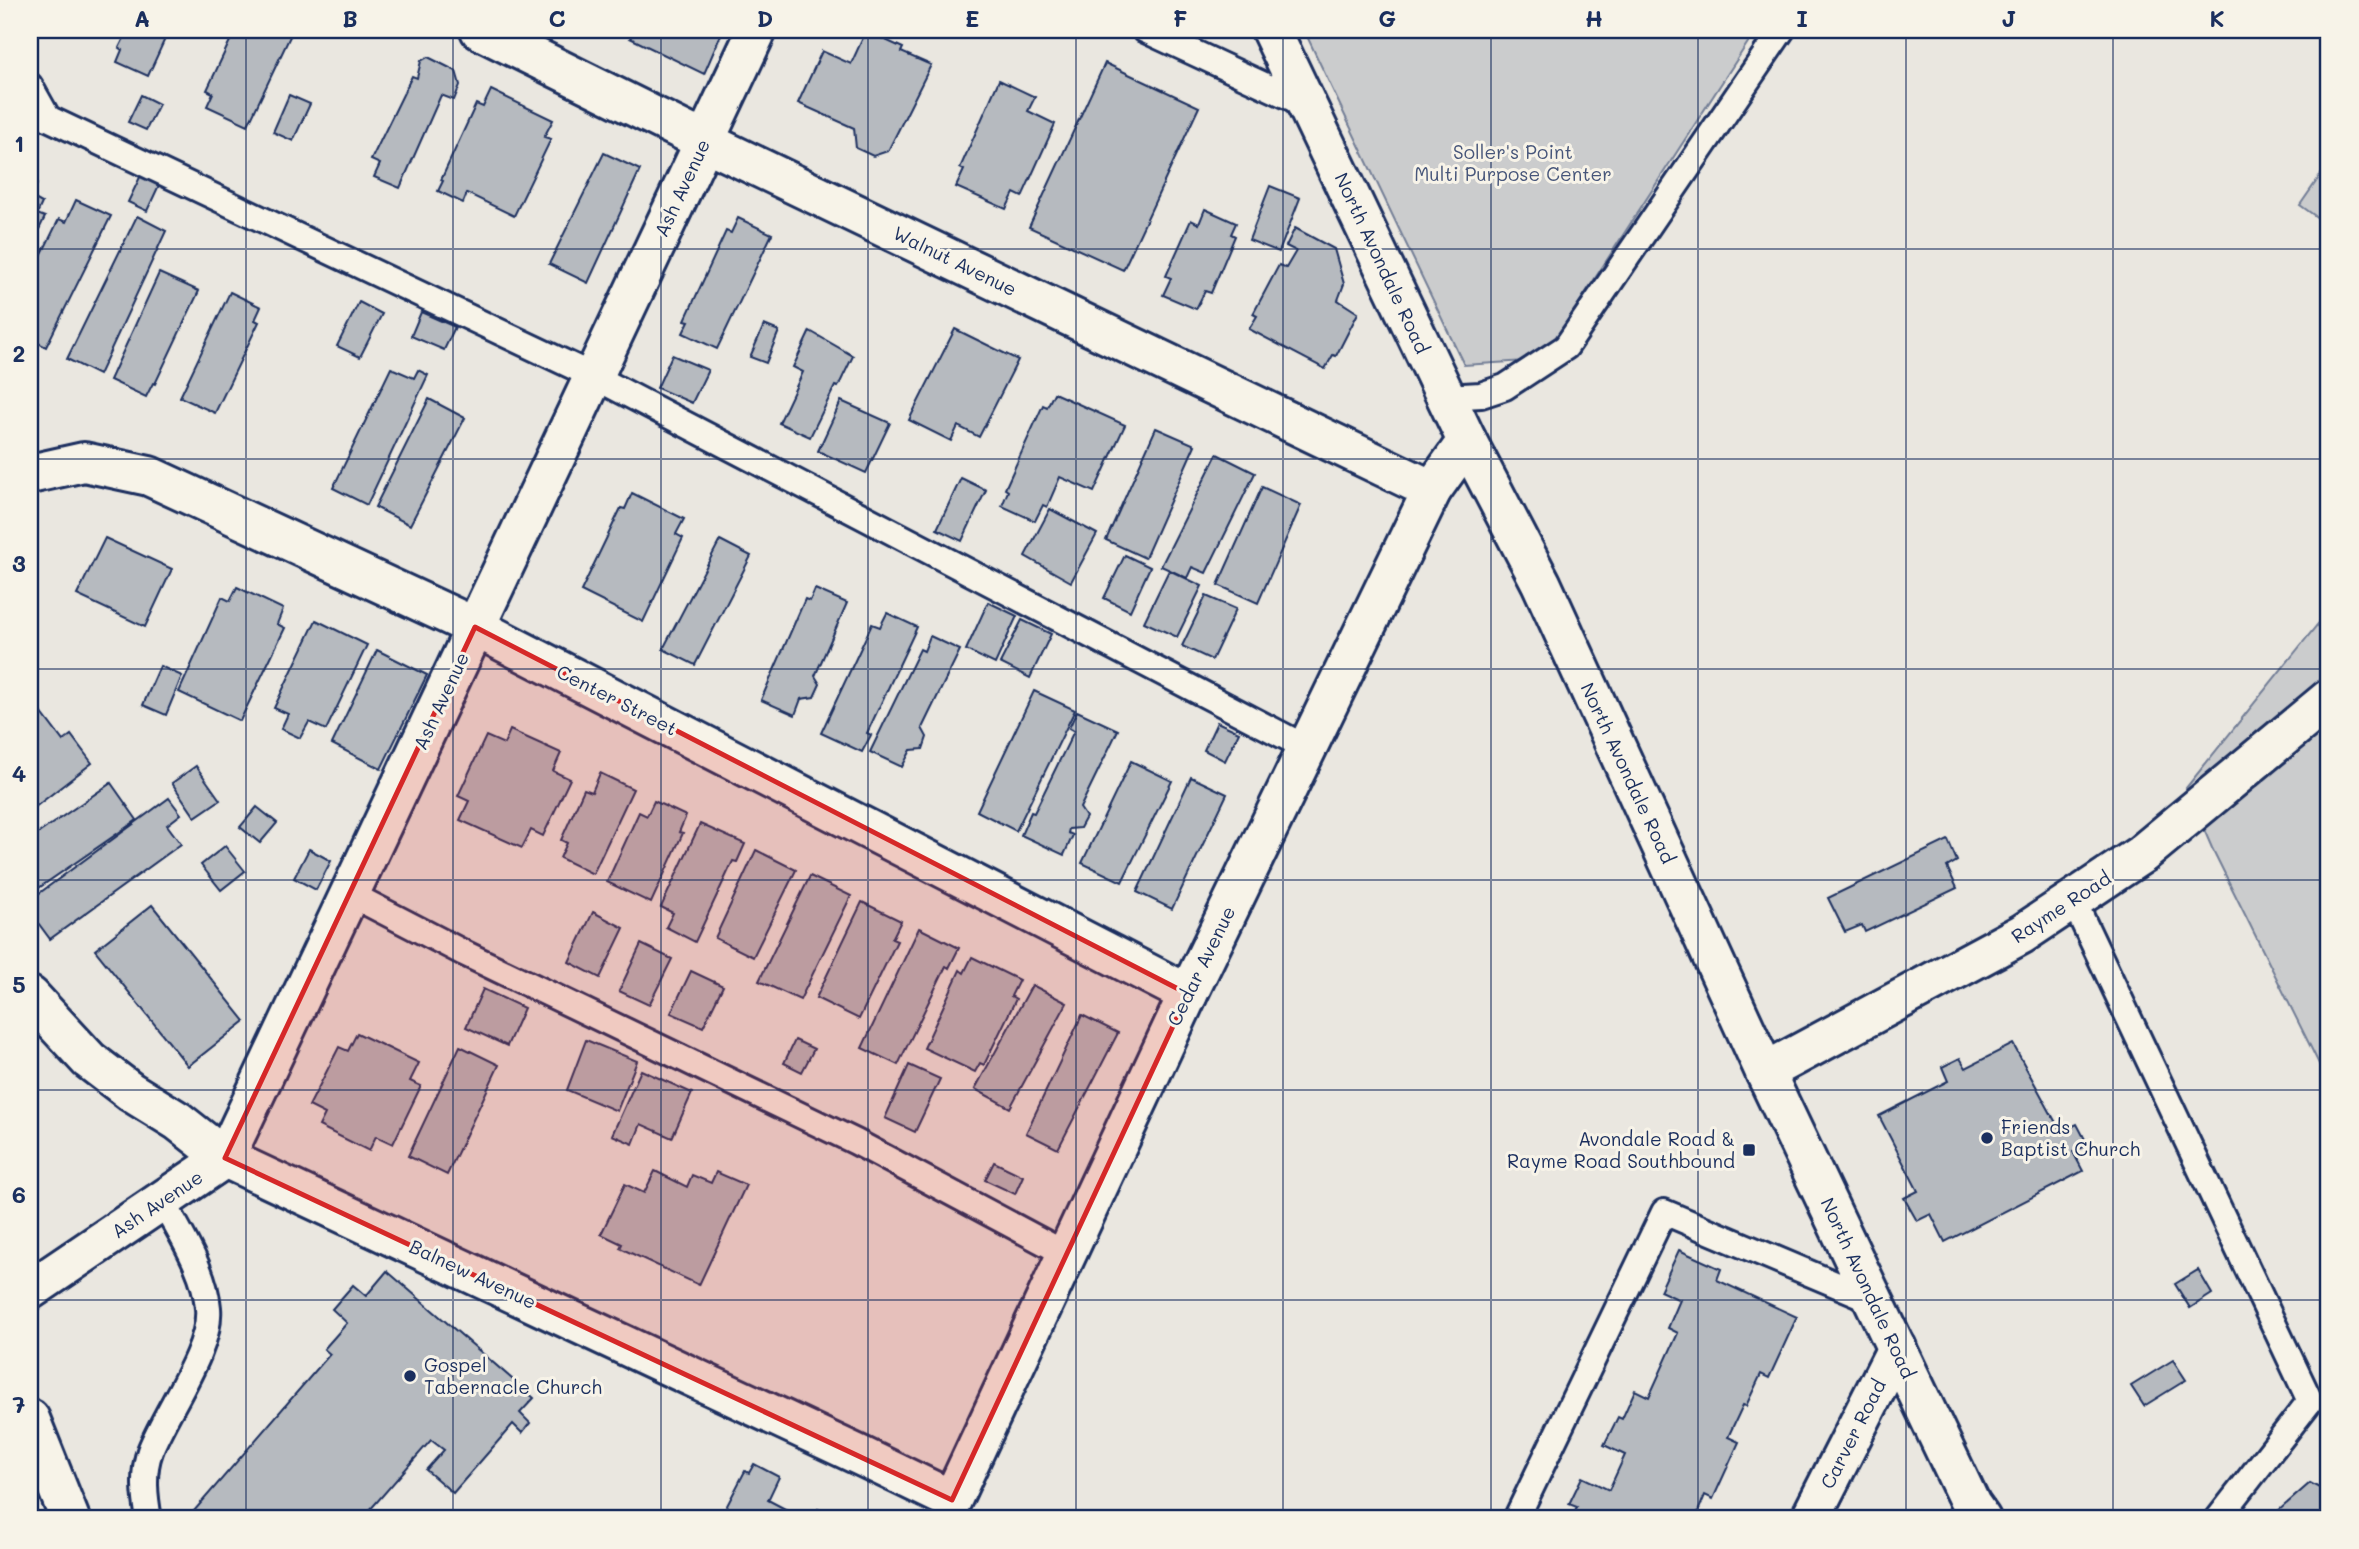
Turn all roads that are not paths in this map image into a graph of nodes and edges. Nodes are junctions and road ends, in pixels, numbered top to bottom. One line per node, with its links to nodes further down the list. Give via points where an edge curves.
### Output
1 (480, 30): 8 (street, Walnut Avenue)
2 (757, 30): 8 (street, Ash Avenue)
3 (1145, 30): 7 (lane)
4 (1271, 30): 7 (street, North Avondale Road)
5 (1782, 30): 10 (lane, via 1566,346 1505,387 1481,395)
6 (30, 86): 9 (lane, via 48,117)
7 (1307, 105): 10 (street, North Avondale Road)
8 (704, 141): 9 (street, Ash Avenue); 13 (street, Walnut Avenue)
9 (593, 376): 14 (street, Ash Avenue); 16 (lane)
10 (1445, 397): 11 (street, North Avondale Road)
11 (1467, 441): 13 (street, Cedar Avenue); 21 (street, North Avondale Road, via 1541,583)
12 (30, 474): 14 (street, Center Street, via 84,462 149,476)
13 (1432, 490): 16 (street, Cedar Avenue)
14 (475, 627): 17 (street, Ash Avenue); 19 (street, Center Street)
15 (2329, 699): 18 (street, Rayme Road, via 2142,854)
16 (1307, 748): 19 (street, Cedar Avenue)
17 (350, 894): 22 (street, Ash Avenue); 24 (lane, via 856,1142)
18 (2073, 900): 21 (street, Rayme Road, via 2022,934); 35 (lane, via 2310,1401)
19 (1188, 994): 24 (street, Cedar Avenue)
20 (30, 996): 22 (street, Balnew Avenue, via 89,1060)
21 (1765, 1072): 26 (street, North Avondale Road)
22 (225, 1158): 23 (street, Ash Avenue); 29 (street, Balnew Avenue)
23 (163, 1201): 25 (street, Ash Avenue); 31 (lane, via 201,1275 209,1310 201,1348 149,1452 144,1489)
24 (1066, 1254): 29 (street, Cedar Avenue)
25 (30, 1290)
26 (1873, 1300): 27 (street, North Avondale Road); 32 (lane, via 1664,1212)
27 (1896, 1348): 33 (street, Carver Road); 34 (street, North Avondale Road)
28 (30, 1419): 30 (street)
29 (952, 1500)
30 (70, 1519)
31 (149, 1519)
32 (1516, 1519)
33 (1810, 1519)
34 (1981, 1519)
35 (2218, 1519)

